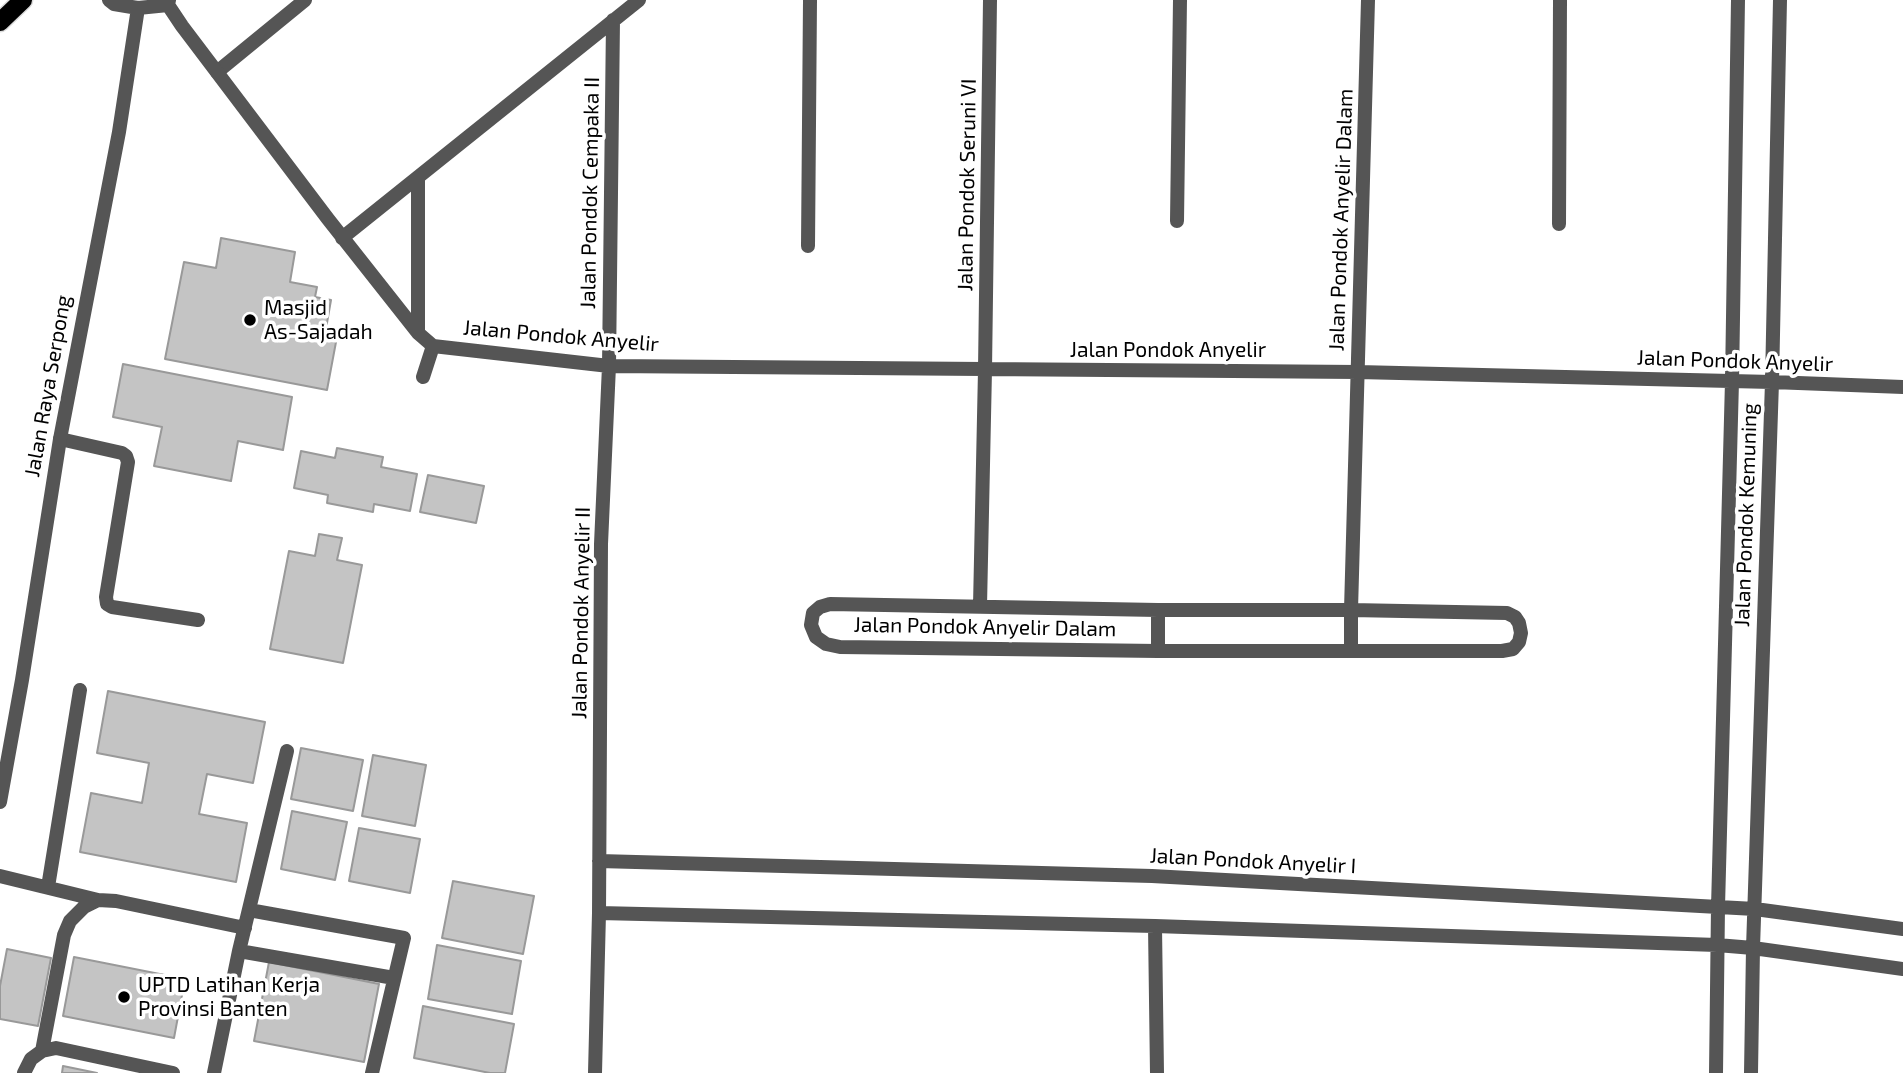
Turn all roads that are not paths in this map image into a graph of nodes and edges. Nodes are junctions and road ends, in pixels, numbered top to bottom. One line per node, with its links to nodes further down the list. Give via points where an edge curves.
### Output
1 (23, 0): 15 (main road)
2 (109, 0): 13 (street)
3 (305, 0): 16 (street)
4 (639, 0): 14 (street)
5 (810, 0): 21 (street)
6 (990, 0): 25 (street, Jalan Pondok Seruni VI)
7 (1180, 0): 18 (street)
8 (1368, 0): 26 (street, Jalan Pondok Anyelir Dalam)
9 (1560, 0): 19 (street)
10 (1738, 0): 28 (street, Jalan Pondok Kemuning)
11 (1780, 0): 29 (street, Jalan Pondok Kemuning)
12 (168, 2): 13 (street); 16 (street)
13 (138, 8): 31 (street, Jalan Raya Serpong)
14 (613, 20): 17 (street); 24 (street, Jalan Pondok Cempaka II)
15 (0, 22)
16 (217, 72): 20 (street)
17 (418, 177): 20 (street); 22 (street)
18 (1177, 221)
19 (1559, 224)
20 (342, 238): 22 (street)
21 (808, 246)
22 (418, 333): 23 (street)
23 (433, 346): 24 (street, Jalan Pondok Anyelir); 27 (street)
24 (609, 366): 25 (street, Jalan Pondok Anyelir); 41 (street, Jalan Pondok Anyelir II, via 601,544)
25 (985, 370): 26 (street, Jalan Pondok Anyelir); 32 (street, Jalan Pondok Anyelir Dalam)
26 (1358, 372): 28 (street, Jalan Pondok Anyelir); 34 (street, Jalan Pondok Anyelir Dalam)
27 (423, 377)
28 (1732, 381): 29 (street, Jalan Pondok Anyelir); 45 (street, Jalan Pondok Kemuning)
29 (1772, 382): 30 (street, Jalan Pondok Anyelir); 46 (street, Jalan Pondok Kemuning)
30 (1903, 387)
31 (60, 439): 35 (street, via 122,453 128,462 107,604); 40 (street, Jalan Raya Serpong)
32 (980, 606): 33 (street, Jalan Pondok Anyelir Dalam); 36 (street, Jalan Pondok Anyelir Dalam, via 830,604 813,613 811,625 816,637 840,647)
33 (1158, 610): 34 (street, Jalan Pondok Anyelir Dalam); 36 (street)
34 (1351, 610): 37 (street, Jalan Pondok Anyelir Dalam); 37 (street, Jalan Pondok Anyelir Dalam, via 1507,612 1515,617 1521,633 1513,649 1502,651)
35 (198, 620)
36 (1158, 650): 37 (street, Jalan Pondok Anyelir Dalam)
37 (1352, 651)
38 (80, 690): 43 (street)
39 (287, 751): 47 (street)
40 (0, 802)
41 (599, 861): 45 (street, Jalan Pondok Anyelir I, via 1152,876); 48 (street, Jalan Pondok Anyelir II)
42 (0, 876): 43 (street)
43 (48, 887): 44 (street)
44 (98, 900): 50 (street); 57 (street, via 84,906 64,935)
45 (1718, 907): 46 (street, Jalan Pondok Anyelir I); 52 (street, Jalan Pondok Kemuning)
46 (1755, 909): 51 (street, Jalan Pondok Anyelir I); 53 (street, Jalan Pondok Kemuning)
47 (249, 910): 50 (street); 56 (street, via 404,938)
48 (599, 913): 49 (street); 62 (street, Jalan Pondok Anyelir II)
49 (1155, 926): 52 (street); 63 (street)
50 (245, 928): 54 (street)
51 (1903, 929)
52 (1717, 945): 53 (street); 64 (street, Jalan Pondok Kemuning)
53 (1754, 948): 55 (street); 65 (street, Jalan Pondok Kemuning)
54 (239, 951): 56 (street); 60 (street)
55 (1903, 969)
56 (394, 978): 61 (street)
57 (42, 1051): 58 (street); 59 (street, via 56,1048)
58 (24, 1073)
59 (173, 1073)
60 (214, 1073)
61 (372, 1073)
62 (595, 1073)
63 (1157, 1073)
64 (1716, 1073)
65 (1751, 1073)

